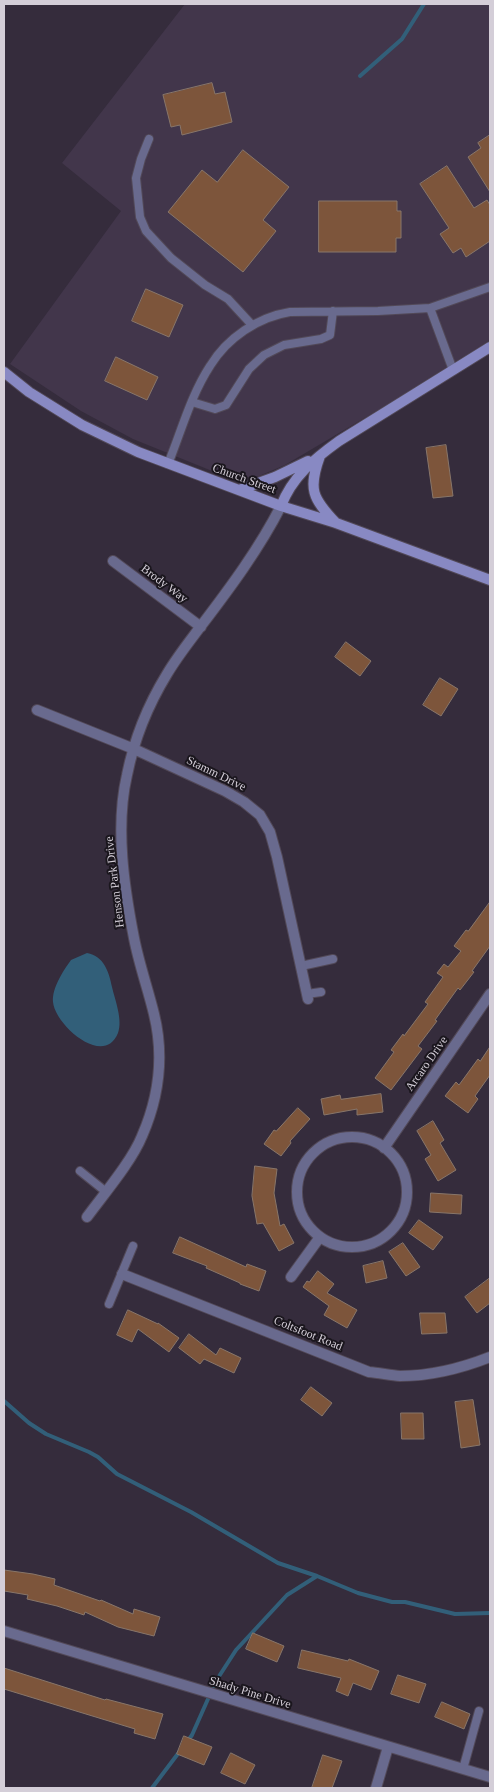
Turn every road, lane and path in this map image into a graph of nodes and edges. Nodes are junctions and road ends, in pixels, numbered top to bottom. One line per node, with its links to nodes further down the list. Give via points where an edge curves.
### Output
1 (149, 139): 5 (lane, via 136,178 140,217 146,231 176,263 228,299)
2 (490, 287): 3 (lane)
3 (430, 308): 4 (lane); 7 (lane)
4 (333, 311): 5 (lane, via 277,314); 9 (lane, via 330,335 284,345 264,355 249,369 226,405 215,409)
5 (252, 325): 9 (lane, via 210,365)
6 (490, 347): 7 (street)
7 (453, 370): 10 (street)
8 (4, 372): 11 (street, Church Street, via 82,425 109,440)
9 (192, 402): 11 (lane)
10 (320, 455): 12 (street); 13 (street, via 292,484); 14 (street, via 313,474 313,488 317,499)
11 (168, 464): 12 (street, Church Street)
12 (239, 490): 13 (street, Church Street)
13 (281, 506): 14 (street, Church Street); 17 (street, Henson Park Drive, via 266,534)
14 (336, 523): 16 (street, Church Street)
15 (113, 561): 17 (street, Brody Way)
16 (490, 580)
17 (200, 627): 19 (street, Henson Park Drive, via 181,651 156,694)
18 (37, 710): 19 (street, Stamm Drive)
19 (134, 749): 21 (street, Stamm Drive, via 225,791 260,815 270,832 277,856); 27 (street, Henson Park Drive, via 122,803 120,838 134,939 159,1037 158,1086 142,1138)
20 (333, 959): 21 (lane)
21 (301, 966): 24 (street, Stamm Drive)
22 (321, 992): 24 (lane)
23 (490, 994): 25 (street, Arcaro Drive)
24 (307, 997)
25 (384, 1148): 29 (street, via 398,1163 406,1183 405,1205 396,1224 380,1239 360,1246 339,1246); 29 (street, via 364,1139 343,1138 323,1146 307,1160 298,1180 298,1201 305,1221)
26 (80, 1171): 27 (lane)
27 (105, 1191): 28 (street, Henson Park Drive)
28 (87, 1217)
29 (320, 1237): 32 (street)
30 (133, 1246): 31 (lane)
31 (122, 1274): 33 (lane); 34 (street, Coltsfoot Road, via 369,1372 400,1376 438,1372)
32 (291, 1277)
33 (109, 1304)
34 (490, 1357)
35 (4, 1631): 37 (street, Shady Pine Drive)
36 (479, 1711): 38 (lane)
37 (388, 1747): 38 (street, Shady Pine Drive); 40 (street)
38 (463, 1769): 39 (street, Shady Pine Drive)
39 (490, 1777)
40 (376, 1788)

